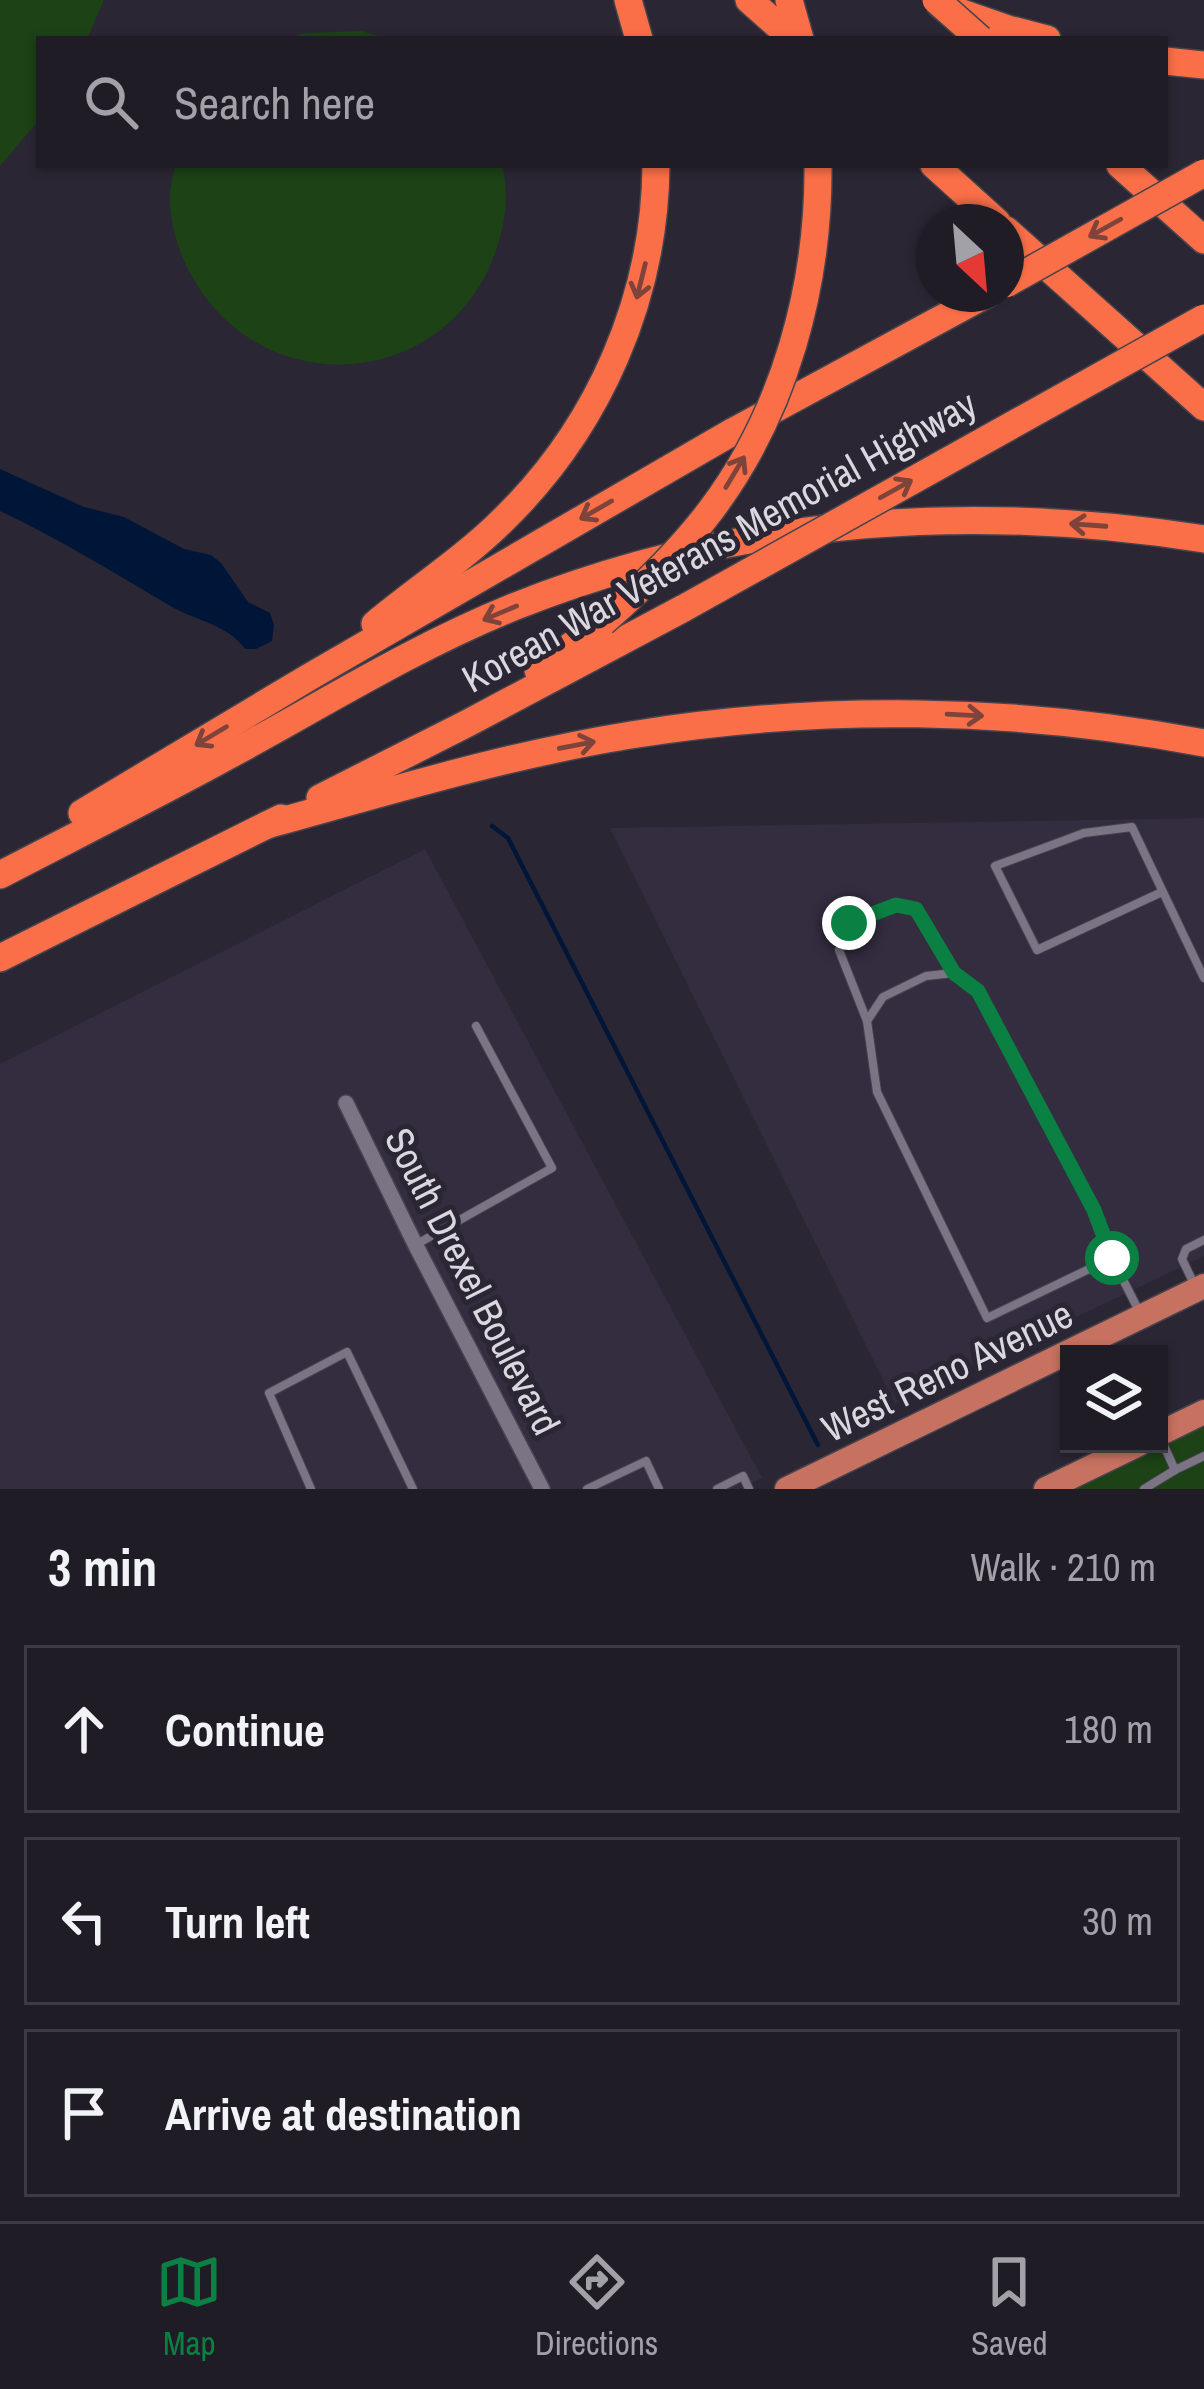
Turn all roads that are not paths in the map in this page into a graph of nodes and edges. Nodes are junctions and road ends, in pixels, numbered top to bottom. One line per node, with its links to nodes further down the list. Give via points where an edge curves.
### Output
1 (628, 0): 6 (highway)
2 (749, 0): 7 (highway)
3 (789, 0): 8 (highway)
4 (927, 0): 10 (highway)
5 (936, 0): 9 (highway, bridge)
6 (638, 36)
7 (793, 36)
8 (796, 36)
9 (977, 36)
10 (1035, 36)
11 (1168, 61): 12 (highway)
12 (1204, 65)
13 (656, 168): 26 (highway, one-way to 26, via 634,308 604,383 562,452 500,523)
14 (818, 168): 27 (highway, one-way to 14, bridge, via 603,622 713,508 772,403 793,345 818,214)
15 (937, 168): 18 (highway)
16 (1123, 168): 19 (highway)
17 (1204, 173): 21 (highway, one-way to 21, bridge)
18 (977, 204)
19 (1204, 240)
20 (1024, 246): 24 (highway)
21 (1024, 274)
22 (954, 312): 26 (highway, one-way to 26)
23 (1204, 318): 27 (highway, Korean War Veterans Memorial Highway, one-way to 23, bridge)
24 (1204, 407)
25 (1204, 539): 31 (highway, one-way to 31, via 1068,523 925,520 772,535 649,560 440,640)
26 (311, 676): 30 (highway, one-way to 30)
27 (467, 723): 29 (highway, Korean War Veterans Memorial Highway)
28 (1204, 743): 29 (highway, one-way to 28, via 542,752 739,721 979,716)
29 (267, 825): 33 (highway)
30 (0, 860)
31 (0, 875)
32 (1162, 892): 32 (lane, via 1132,827 1084,833 995,866 1037,950); 35 (lane)
33 (0, 958)
34 (954, 973): 36 (lane, via 926,976 884,997); 36 (lane, via 916,909 896,905 849,923 839,950); 41 (lane, via 978,991)
35 (1204, 978)
36 (867, 1021): 41 (lane, via 878,1092 987,1318)
37 (476, 1026): 40 (lane, via 552,1168)
38 (346, 1102): 40 (street, South Drexel Boulevard)
39 (1204, 1240): 42 (lane, via 1182,1259)
40 (415, 1244): 52 (street, South Drexel Boulevard)
41 (1112, 1258): 43 (lane)
42 (1200, 1288): 43 (main road, West Reno Avenue)
43 (1142, 1316): 57 (main road, West Reno Avenue)
44 (1204, 1412): 45 (main road)
45 (1168, 1430)
46 (1120, 1453): 58 (main road)
47 (1167, 1453): 49 (lane)
48 (1204, 1456): 49 (lane)
49 (1175, 1470): 59 (lane)
50 (311, 1489): 51 (lane, via 269,1393 347,1352)
51 (413, 1489)
52 (542, 1489)
53 (587, 1489): 54 (lane, via 646,1461)
54 (659, 1489)
55 (717, 1489): 56 (lane, via 743,1477)
56 (749, 1489)
57 (787, 1489)
58 (1046, 1489)
59 (1144, 1489)

